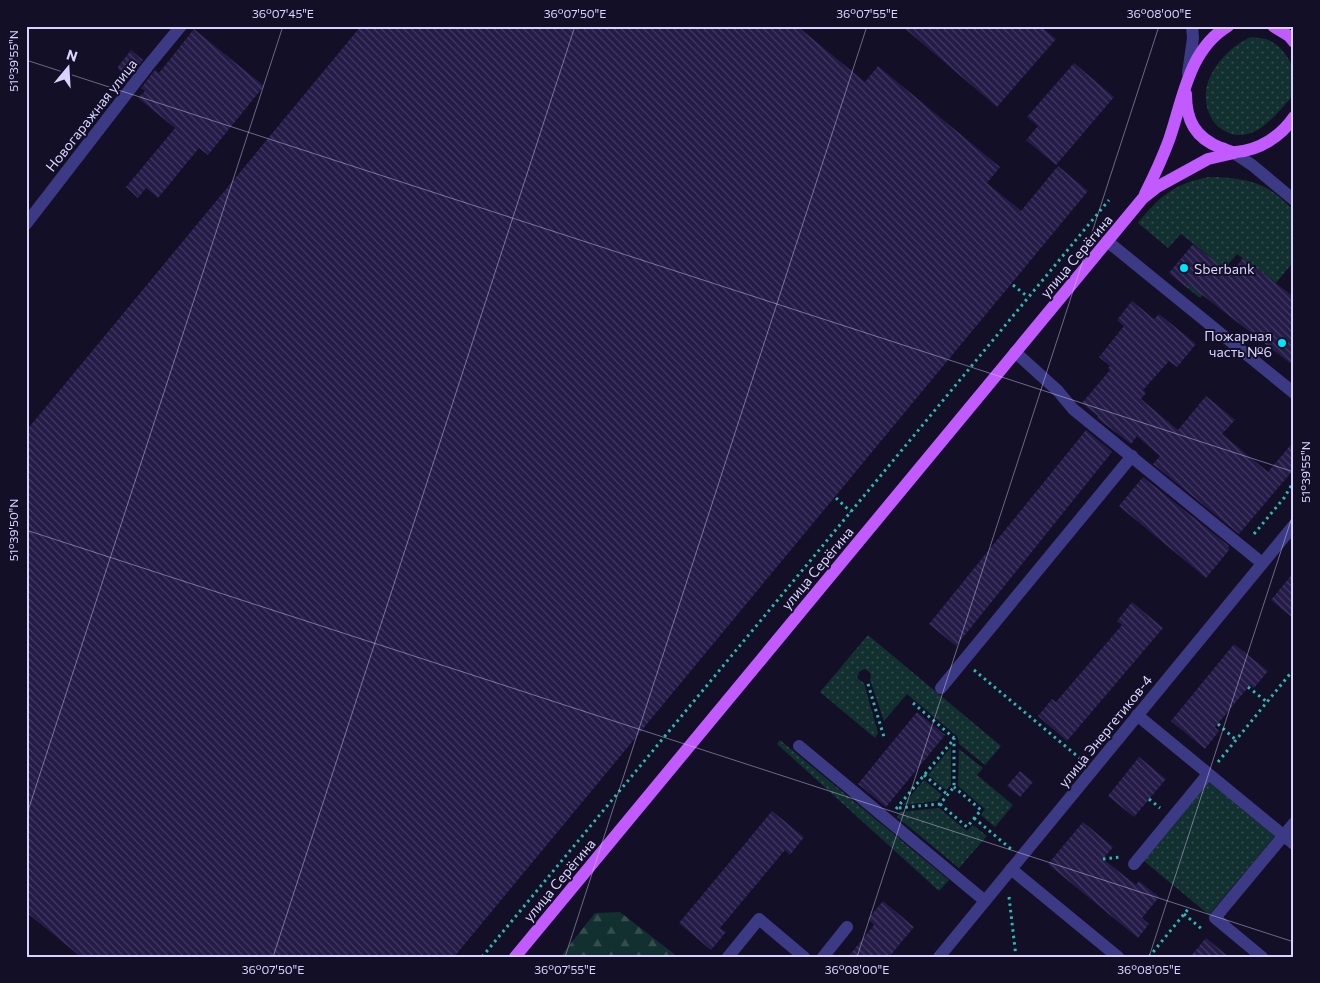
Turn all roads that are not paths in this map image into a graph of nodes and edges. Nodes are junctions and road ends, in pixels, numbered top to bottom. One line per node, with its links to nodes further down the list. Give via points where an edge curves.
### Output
1 (181, 26): 11 (street, Новогаражная улица)
2 (1192, 26): 6 (street, via 1194,38)
3 (1228, 26): 6 (main road, via 1208,44)
4 (1273, 26): 5 (main road)
5 (1294, 42)
6 (1186, 84): 8 (main road, via 1186,109 1194,129 1214,145); 9 (main road, via 1169,140)
7 (1294, 117): 8 (main road, via 1272,140)
8 (1234, 153): 9 (main road, via 1208,159); 10 (street)
9 (1143, 198): 12 (main road, улица Серёгина)
10 (1294, 200)
11 (26, 224)
12 (1107, 241): 13 (main road, улица Серёгина); 14 (street)
13 (1015, 352): 15 (street, via 1073,409); 29 (main road, улица Серёгина)
14 (1294, 393)
15 (1132, 456): 17 (street); 18 (street)
16 (1294, 525): 17 (street, улица Энергетиков-4)
17 (1262, 563): 19 (street, улица Энергетиков-4)
18 (941, 688)
19 (1137, 716): 21 (street); 26 (street, улица Энергетиков-4)
20 (799, 746): 27 (street)
21 (1208, 774): 23 (street); 25 (street)
22 (1294, 823): 23 (street)
23 (1284, 836): 24 (street); 35 (street, via 1216,918)
24 (1294, 844)
25 (1134, 864)
26 (1011, 869): 27 (street, улица Энергетиков-4); 34 (street)
27 (985, 901): 33 (street, улица Энергетиков-4)
28 (847, 927): 32 (street)
29 (515, 957)
30 (728, 957): 31 (street, via 759,920)
31 (804, 957)
32 (823, 957)
33 (939, 957)
34 (1118, 957)
35 (1262, 957)

